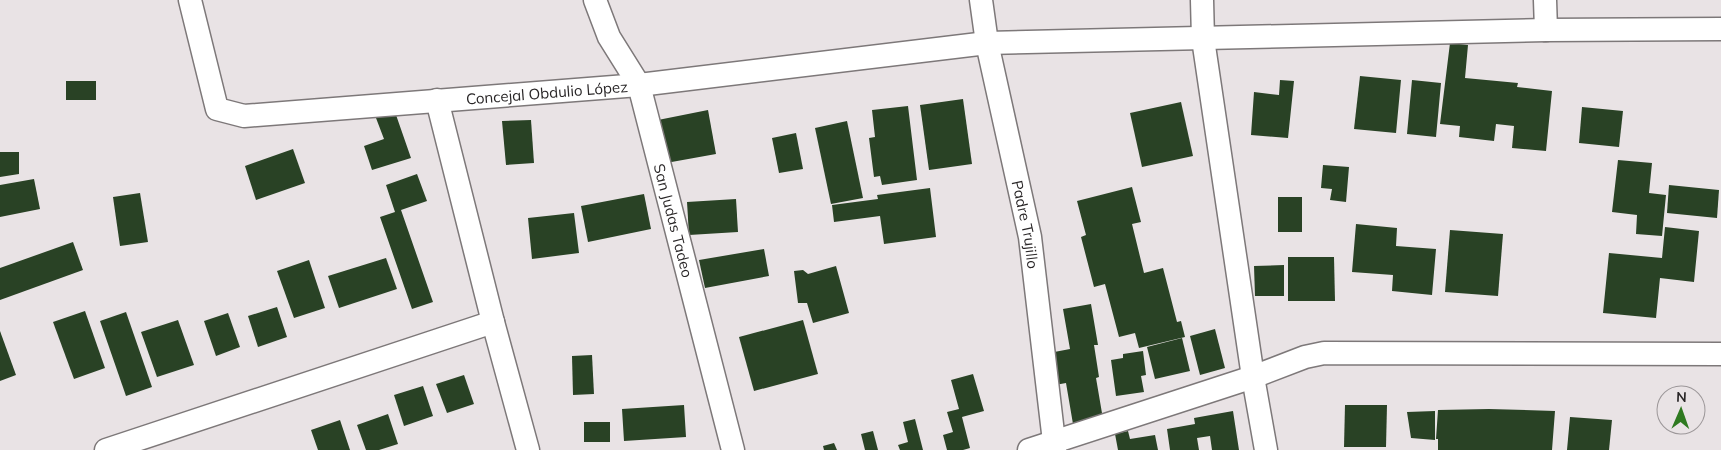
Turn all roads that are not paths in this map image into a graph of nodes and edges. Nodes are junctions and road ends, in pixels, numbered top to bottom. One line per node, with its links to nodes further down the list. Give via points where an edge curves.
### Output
1 (190, 0): 11 (street, Concejal Obdulio López, via 217,109 244,116)
2 (595, 0): 10 (street, San Judas Tadeo, via 609,37)
3 (981, 0): 9 (street, Padre Trujillo)
4 (1202, 0): 8 (street)
5 (1545, 0): 7 (street)
6 (1721, 29): 7 (street, Concejal Obdulio López)
7 (1546, 30): 8 (street, Concejal Obdulio López)
8 (1203, 39): 9 (street, Concejal Obdulio López); 14 (street)
9 (987, 43): 10 (street, Concejal Obdulio López); 16 (street, Padre Trujillo, via 1030,237)
10 (640, 85): 11 (street, Concejal Obdulio López); 19 (street, San Judas Tadeo)
11 (437, 100): 12 (street)
12 (493, 322): 15 (street); 18 (street)
13 (1721, 354): 14 (street, via 1324,353)
14 (1253, 377): 16 (street); 21 (street)
15 (135, 446): 17 (street)
16 (1054, 447): 20 (street)
17 (106, 450)
18 (528, 450)
19 (733, 450)
20 (1030, 450)
21 (1266, 450)

